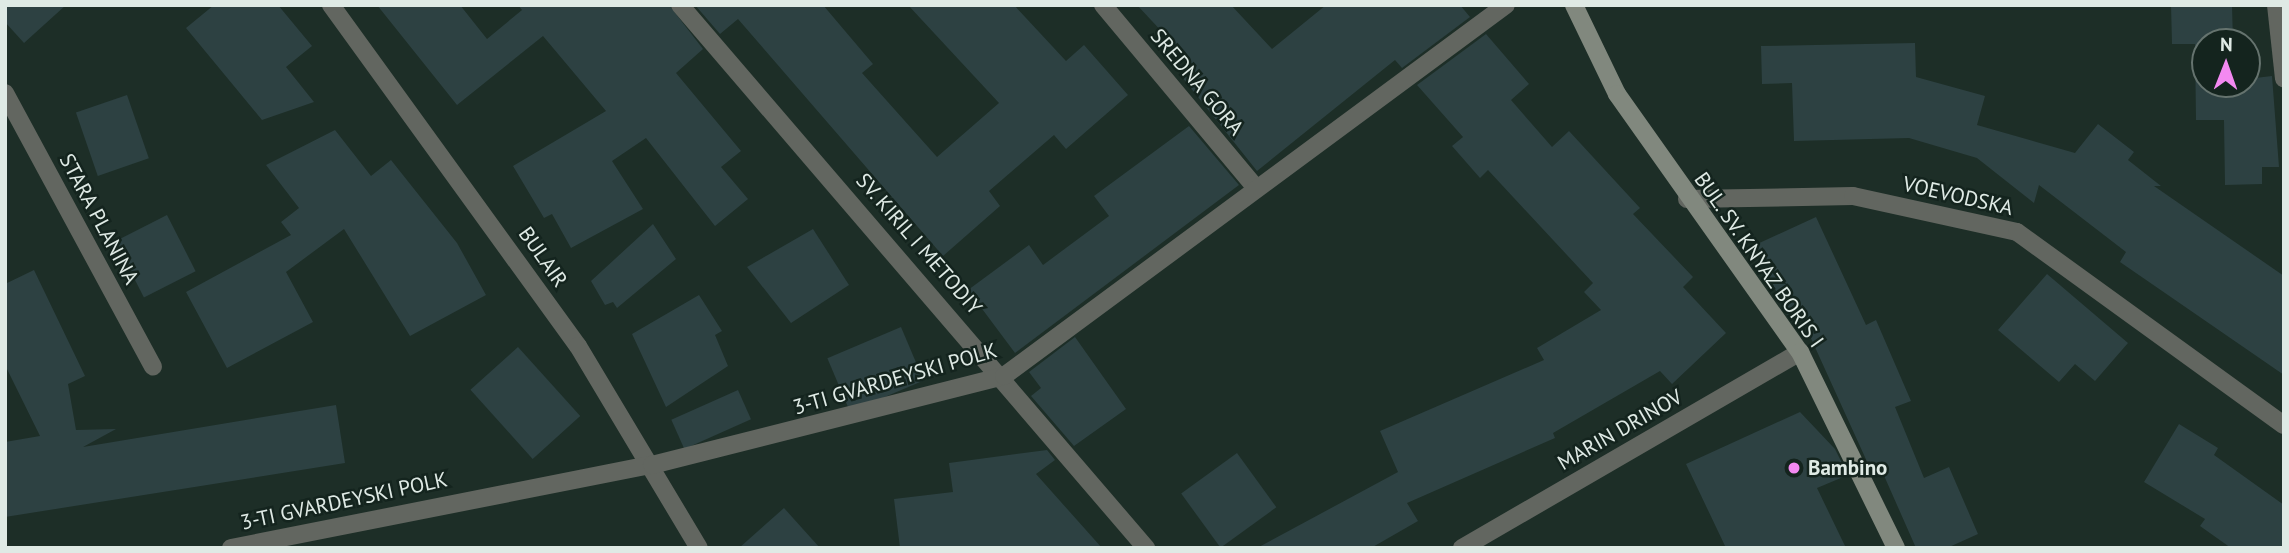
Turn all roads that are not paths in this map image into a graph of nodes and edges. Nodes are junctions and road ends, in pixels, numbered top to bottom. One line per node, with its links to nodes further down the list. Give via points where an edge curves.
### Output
1 (331, 5): 15 (street, BULAIR, via 578,346)
2 (680, 5): 13 (street, SV. KIRIL I METODIY)
3 (1102, 5): 9 (street, SREDNA GORA)
4 (1506, 5): 9 (street, 3-TI GVARDEYSKI POLK)
5 (1574, 5): 10 (street, BUL. SV. KNYAZ BORIS I, via 1617,94)
6 (2276, 5): 7 (street)
7 (2284, 79)
8 (5, 93): 12 (street, STARA PLANINA)
9 (1256, 188): 13 (street, 3-TI GVARDEYSKI POLK)
10 (1687, 199): 11 (street, BUL. SV. KNYAZ BORIS I); 14 (street, VOEVODSKA, via 1853,196 2017,232)
11 (1800, 352): 19 (street, MARIN DRINOV); 20 (street, BUL. SV. KNYAZ BORIS I)
12 (153, 367)
13 (1004, 376): 15 (street, 3-TI GVARDEYSKI POLK); 18 (street, SV. KIRIL I METODIY)
14 (2284, 425)
15 (652, 465): 16 (street, 3-TI GVARDEYSKI POLK); 17 (street, BULAIR)
16 (231, 548)
17 (699, 548)
18 (1146, 548)
19 (1462, 548)
20 (1896, 548)

